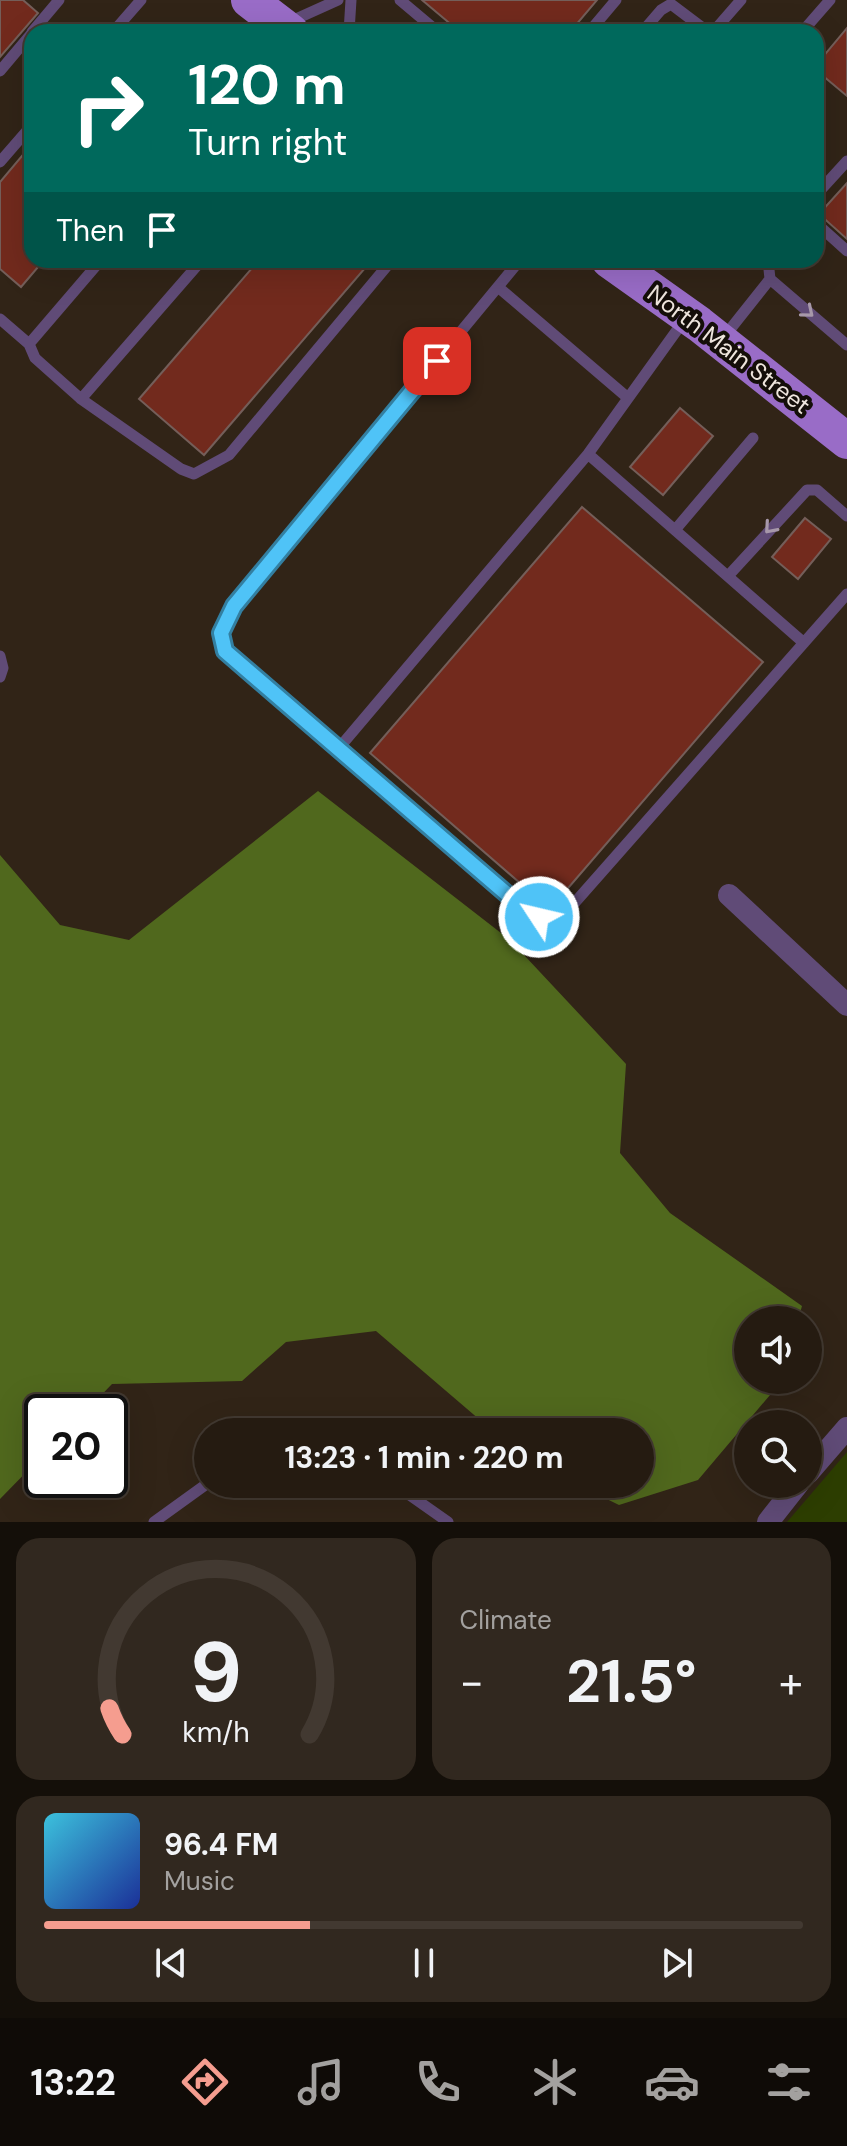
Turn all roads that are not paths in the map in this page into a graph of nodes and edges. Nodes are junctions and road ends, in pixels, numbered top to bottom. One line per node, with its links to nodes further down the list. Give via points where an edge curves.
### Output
1 (59, 0): 10 (lane)
2 (141, 0): 11 (lane)
3 (249, 0): 12 (main road)
4 (338, 0): 13 (lane)
5 (351, 0): 14 (lane)
6 (400, 0): 15 (lane)
7 (616, 0): 16 (lane)
8 (741, 0): 19 (lane)
9 (830, 0): 20 (lane)
10 (39, 24)
11 (120, 24)
12 (281, 24)
13 (293, 24)
14 (350, 24)
15 (428, 24)
16 (596, 24)
17 (649, 24): 18 (lane, via 671,4)
18 (699, 24)
19 (718, 24)
20 (809, 24)
21 (24, 42): 22 (lane)
22 (0, 71)
23 (24, 134): 25 (lane)
24 (847, 161): 26 (lane)
25 (0, 162)
26 (824, 186)
27 (824, 230): 28 (lane)
28 (847, 251)
29 (94, 268): 40 (lane)
30 (195, 268): 43 (lane)
31 (385, 268): 43 (lane, via 253,429 208,469 194,474 181,469)
32 (513, 268): 36 (lane)
33 (622, 268): 37 (main road, North Main Street)
34 (769, 268): 35 (lane)
35 (770, 279): 39 (lane); 41 (lane, one-way to 41)
36 (498, 287): 42 (lane); 54 (lane, via 234,606 221,633 225,651)
37 (688, 315): 39 (main road, North Main Street); 42 (lane)
38 (0, 319): 40 (lane)
39 (721, 341): 45 (main road, North Main Street)
40 (29, 344): 43 (lane, via 35,358)
41 (847, 345)
42 (628, 398): 46 (lane)
43 (81, 399)
44 (753, 438): 48 (lane)
45 (847, 441)
46 (588, 454): 48 (lane); 54 (lane)
47 (847, 516): 49 (lane, one-way to 49, via 817,490 807,490)
48 (675, 530): 49 (lane)
49 (728, 576): 51 (lane)
50 (847, 594): 51 (lane)
51 (804, 643): 54 (lane, via 563,916 539,917 523,908)
52 (0, 656): 53 (lane)
53 (0, 677)
54 (339, 748)
55 (729, 895): 56 (street)
56 (847, 1005)
57 (847, 1428): 58 (street)
58 (822, 1457)
59 (194, 1493): 62 (lane)
60 (414, 1498): 63 (lane)
61 (787, 1498): 64 (street)
62 (154, 1522)
63 (448, 1522)
64 (768, 1522)

